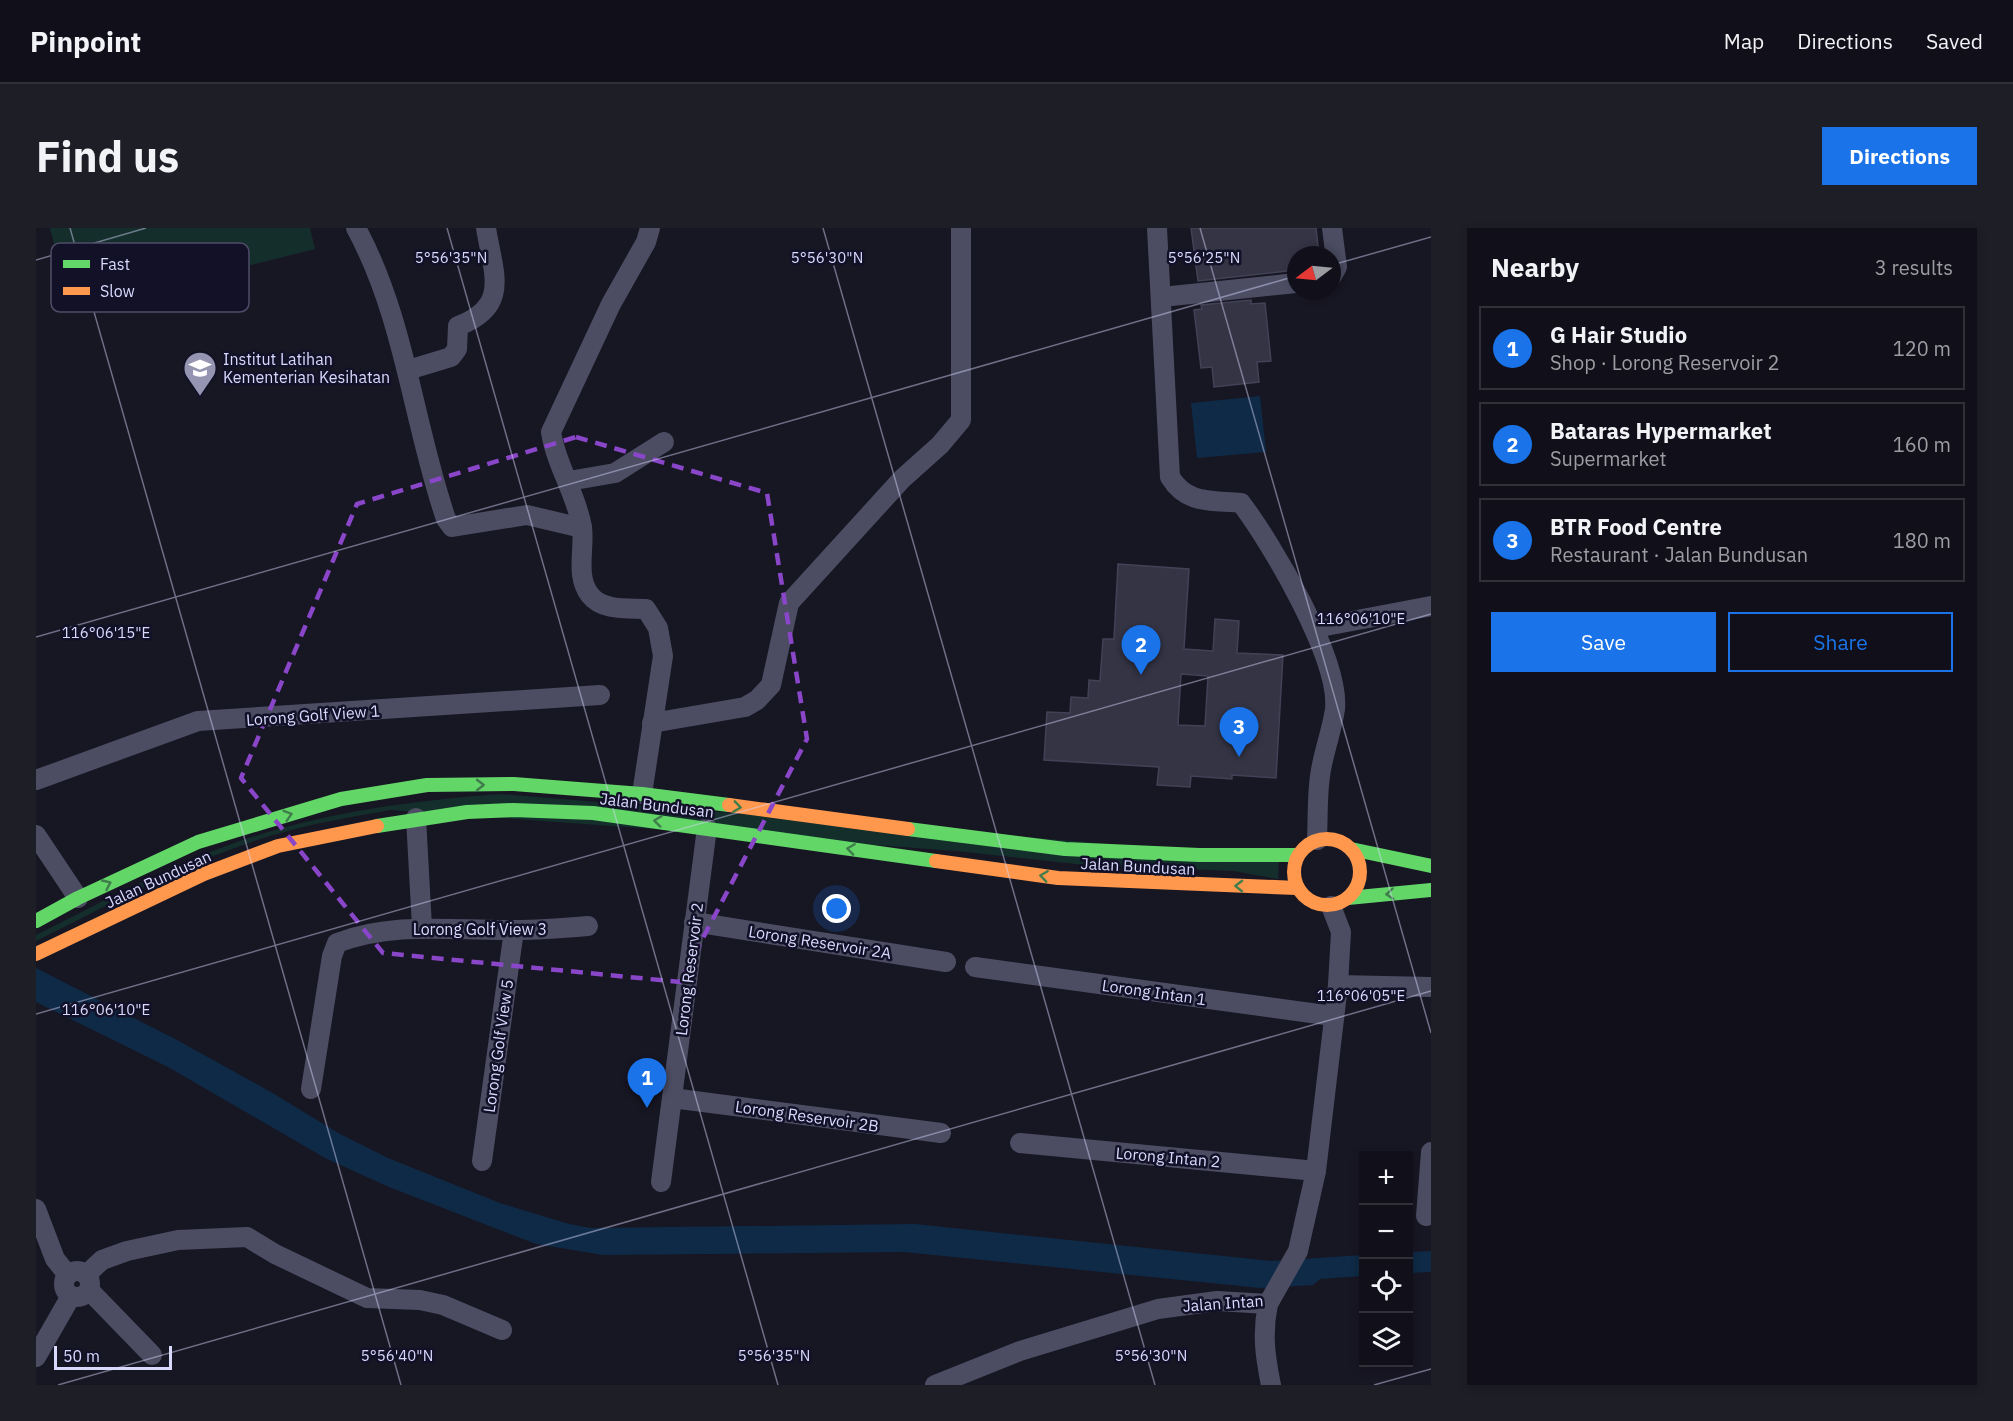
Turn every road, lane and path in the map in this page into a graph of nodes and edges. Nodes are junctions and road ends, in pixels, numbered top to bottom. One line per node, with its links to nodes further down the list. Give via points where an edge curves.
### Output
1 (356, 228): 10 (street, via 373,261)
2 (486, 228): 10 (street, via 495,294 490,308 459,326 457,349 451,357)
3 (650, 228): 12 (street, via 551,432 554,454)
4 (961, 228): 17 (street, via 961,420 789,603 771,685 757,700 745,707)
5 (1157, 228): 9 (street)
6 (1332, 228): 7 (street)
7 (1334, 246)
8 (1287, 284): 9 (street)
9 (1162, 297): 15 (street, via 1170,477 1178,491 1189,497 1241,503 1259,527)
10 (408, 370): 13 (street, via 439,499 452,527 527,515)
11 (664, 442): 12 (street, via 615,473)
12 (569, 481): 13 (street)
13 (582, 528): 17 (street, via 582,578 590,596 606,606 646,609 658,628 663,656)
14 (1431, 606): 15 (street)
15 (1315, 628): 23 (street, via 1329,665 1335,707 1320,775)
16 (600, 695): 18 (street, Lorong Golf View 1, via 198,721)
17 (652, 723): 19 (street)
18 (36, 780)
19 (642, 794): 25 (main road, Jalan Bundusan, one-way to 25, via 1065,849); 29 (main road, Jalan Bundusan, one-way to 19, via 198,842 341,799 427,785 514,784)
20 (416, 818): 21 (main road, Jalan Bundusan, one-way to 20, via 592,813 525,811); 34 (street); 36 (main road, Jalan Bundusan, via 278,846 204,874)
21 (707, 828): 27 (main road, Jalan Bundusan, one-way to 21, via 1058,878); 32 (street, Lorong Reservoir 2)
22 (36, 835): 29 (street)
23 (1317, 840): 24 (main road, via 1335,840); 25 (main road)
24 (1351, 849): 26 (main road); 30 (main road, via 1360,868 1360,880)
25 (1298, 855): 27 (main road, via 1294,877)
26 (1431, 866)
27 (1297, 888): 30 (main road, via 1311,902)
28 (1431, 890): 30 (main road, one-way to 30)
29 (78, 898): 31 (main road, Jalan Bundusan)
30 (1340, 902): 39 (street, Jalan Intan)
31 (36, 921)
32 (694, 922): 37 (street, Lorong Reservoir 2A); 43 (street, Lorong Reservoir 2)
33 (588, 926): 35 (street, Lorong Golf View 3)
34 (422, 927): 35 (street, Lorong Golf View 3); 42 (street, Lorong Golf View 3, via 359,934 337,943)
35 (514, 930): 47 (street, Lorong Golf View 5)
36 (37, 953)
37 (946, 962)
38 (975, 968): 41 (street, Lorong Intan 1)
39 (1338, 985): 40 (street); 41 (street, Jalan Intan)
40 (1431, 987)
41 (1332, 1016): 48 (street, Jalan Intan)
42 (311, 1089)
43 (672, 1098): 44 (street, Lorong Reservoir 2B); 49 (street, Lorong Reservoir 2)
44 (941, 1133)
45 (1020, 1143): 48 (street, Lorong Intan 2)
46 (1431, 1152): 51 (street)
47 (482, 1161)
48 (1316, 1171): 53 (street, Jalan Intan, via 1298,1251)
49 (661, 1182)
50 (36, 1209): 52 (street, via 55,1259)
51 (1426, 1216)
52 (78, 1284): 54 (street, via 102,1260 147,1247 178,1240 247,1237 367,1298 443,1305); 55 (street); 56 (street)
53 (1272, 1298): 57 (street, Jalan Intan, via 1158,1309 1020,1351); 58 (street, via 1263,1328)
54 (502, 1330)
55 (152, 1355)
56 (36, 1357)
57 (935, 1385)
58 (1271, 1385)

